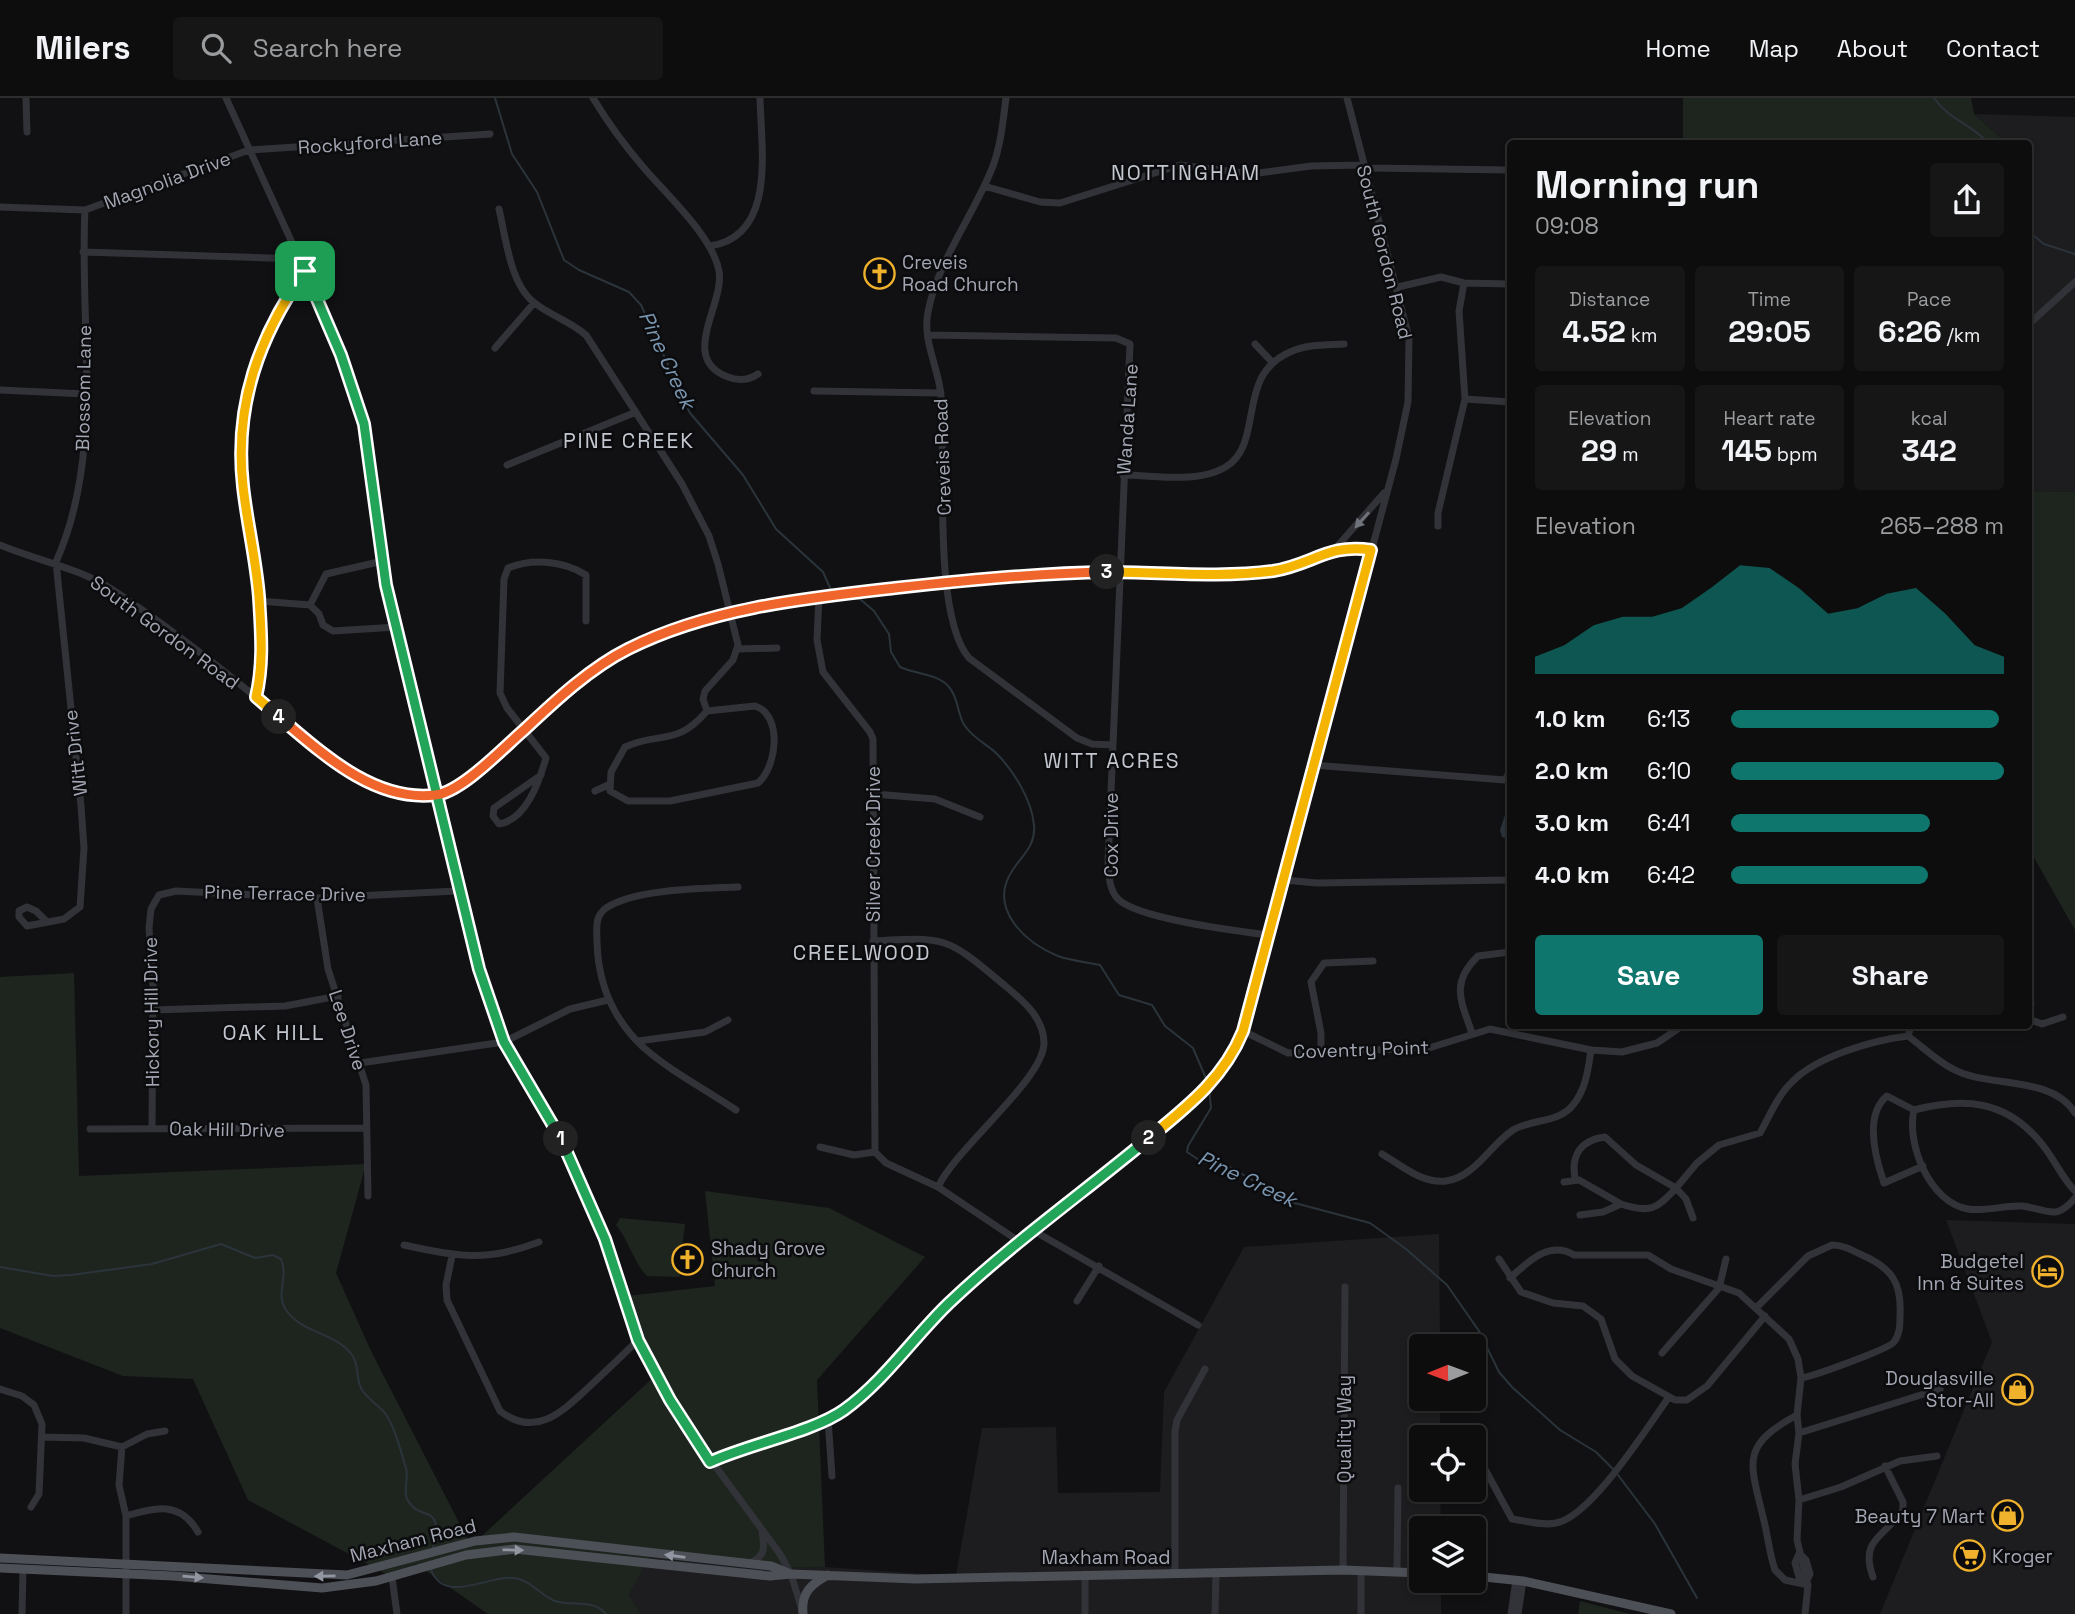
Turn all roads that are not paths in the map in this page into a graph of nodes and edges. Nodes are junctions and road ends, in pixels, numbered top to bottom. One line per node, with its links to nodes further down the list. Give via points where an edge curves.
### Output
1 (26, 98): 7 (street)
2 (226, 98): 9 (street)
3 (593, 98): 16 (street, via 634,156)
4 (760, 98): 16 (street, via 755,213 739,236)
5 (1006, 98): 12 (street, Creveis Road, via 1001,139)
6 (1347, 98): 10 (street, South Gordon Road)
7 (27, 132)
8 (490, 134): 9 (street, Rockyford Lane)
9 (249, 150): 14 (street, Magnolia Drive); 18 (street)
10 (1363, 165): 11 (street, via 1370,169); 12 (street, via 1251,174 1180,165 1060,203); 23 (street, South Gordon Road)
11 (1507, 170)
12 (984, 186): 26 (street, Creveis Road, via 933,295)
13 (0, 207): 14 (street, Magnolia Drive)
14 (85, 209): 17 (street, Blossom Lane)
15 (499, 209): 24 (street, via 520,284)
16 (710, 246): 31 (street, via 719,282 705,334 707,358 727,377 744,379)
17 (83, 251): 18 (street); 35 (street, Blossom Lane)
18 (300, 259): 19 (street)
19 (305, 271): 46 (street, via 364,424); 51 (street, via 279,307 262,344 243,409 242,463)
20 (2075, 282): 25 (street)
21 (1464, 283): 22 (street); 23 (street, via 1441,277); 36 (street, via 1459,311)
22 (1507, 284)
23 (1398, 287): 41 (street, South Gordon Road, via 1409,338 1411,376 1404,427)
24 (534, 303): 29 (street); 38 (street, via 586,335)
25 (2032, 321)
26 (928, 335): 34 (street, Creveis Road); 40 (street, Wanda Lane, via 1124,339 1131,351)
27 (1255, 344): 30 (street)
28 (1344, 344): 30 (street, via 1298,349)
29 (495, 348)
30 (1273, 363): 40 (street, via 1253,395 1247,440 1227,467 1197,475)
31 (758, 374)
32 (0, 390): 35 (street)
33 (814, 391): 34 (street)
34 (941, 393): 49 (street, Creveis Road)
35 (86, 394): 47 (street, Blossom Lane, via 80,492)
36 (1465, 399): 37 (street); 42 (street)
37 (1507, 402)
38 (636, 412): 39 (street); 53 (street, via 709,536)
39 (507, 464)
40 (1123, 475): 48 (street, Wanda Lane)
41 (1386, 489): 44 (street, one-way to 44); 45 (street, South Gordon Road)
42 (1438, 526)
43 (0, 545): 47 (street, South Gordon Road)
44 (1335, 549): 45 (street); 48 (street, via 1275,570 1232,575)
45 (1371, 550): 62 (street, South Gordon Road)
46 (383, 561): 52 (street, via 326,574); 55 (street)
47 (57, 562): 58 (street, South Gordon Road, via 113,590); 76 (street, Witt Drive, via 83,848 80,906 64,919)
48 (1119, 572): 49 (street); 61 (street, Cox Drive)
49 (946, 582): 50 (street); 61 (street, Creveis Road, via 954,628 969,658 1077,738)
50 (820, 596): 53 (street); 67 (street, Silver Creek Drive, via 818,656 829,682 872,735)
51 (259, 601): 52 (street); 58 (street, via 263,658)
52 (310, 605): 55 (street, via 329,630)
53 (730, 615): 57 (street); 60 (street, via 627,649)
54 (586, 621): 60 (street, via 586,575 552,562 508,568 503,579 500,692 507,708)
55 (397, 627): 68 (street)
56 (777, 648): 57 (street)
57 (738, 649): 59 (street, via 705,691)
58 (256, 697): 68 (street, South Gordon Road, via 368,782 409,796)
59 (708, 711): 65 (street, via 681,735 625,747); 65 (street, via 755,706 772,718 768,770 758,783 670,801 615,796)
60 (526, 728): 63 (street, via 546,758); 68 (street, via 465,779)
61 (1113, 745): 77 (street, Cox Drive, via 1108,863 1113,893 1119,901 1204,926)
62 (1313, 765): 64 (street, via 1505,780); 70 (street, South Gordon Road)
63 (541, 775): 63 (street, via 521,812 509,823 499,824 494,808)
64 (1507, 776)
65 (608, 785): 66 (street)
66 (595, 791)
67 (874, 793): 69 (street, via 922,796); 78 (street, Silver Creek Drive)
68 (438, 795): 73 (street)
69 (979, 817)
70 (1284, 880): 71 (street); 77 (street, South Gordon Road)
71 (1507, 880)
72 (738, 887): 82 (street, via 636,897 607,907 595,925 598,971)
73 (457, 891): 75 (street, Pine Terrace Drive); 93 (street)
74 (156, 898): 75 (street, Pine Terrace Drive, via 176,891); 83 (street, Hickory Hill Drive, via 149,929)
75 (317, 898): 81 (street, Lee Drive, via 328,969)
76 (46, 921)
77 (1268, 935): 89 (street, South Gordon Road)
78 (873, 941): 104 (street, Silver Creek Drive); 109 (street, via 942,940 961,949 1025,1002 1043,1036 1042,1057 1035,1070 989,1120)
79 (1507, 953): 90 (street, via 1478,956 1462,975 1460,999)
80 (1373, 961): 95 (street, via 1324,963 1314,974 1311,990)
81 (338, 996): 83 (street, via 285,1006); 96 (street, Lee Drive)
82 (608, 1000): 92 (street); 93 (street, via 570,1009)
83 (152, 1010): 100 (street, Hickory Hill Drive)
84 (2063, 1017): 86 (street, via 2042,1024)
85 (728, 1020): 92 (street, via 705,1032)
86 (2032, 1020)
87 (1678, 1029): 94 (street, Coventry Point, via 1640,1049)
88 (1910, 1029): 91 (street)
89 (1243, 1031): 95 (street, Coventry Point, via 1288,1053); 117 (street, South Gordon Road, via 1223,1069 1201,1095)
90 (1472, 1033): 94 (street, Coventry Point, via 1502,1030); 95 (street, Coventry Point, via 1429,1048)
91 (1908, 1037): 99 (street, via 1954,1070 2037,1088 2058,1097); 110 (street, via 1880,1039 1810,1067 1790,1083 1760,1133 1719,1145)
92 (637, 1041): 97 (street, via 665,1065)
93 (504, 1042): 96 (street); 132 (street, via 583,1185)
94 (1591, 1050): 105 (street, via 1583,1088 1572,1107 1552,1118 1517,1127 1457,1178 1428,1180)
95 (1321, 1053)
96 (360, 1063): 101 (street, Lee Drive, via 368,1104)
97 (736, 1110)
98 (1914, 1110): 106 (street, via 1910,1128); 106 (street, via 1887,1096 1879,1103 1873,1123 1875,1148 1884,1183); 111 (street, via 1959,1102 1995,1106 2041,1142)
99 (2075, 1113)
100 (152, 1127): 101 (street, Oak Hill Drive, via 236,1131); 102 (street, Oak Hill Drive)
101 (364, 1128): 112 (street, Lee Drive)
102 (90, 1129)
103 (821, 1147): 104 (street, via 854,1155)
104 (875, 1152): 109 (street, via 886,1163)
105 (1382, 1154)
106 (1923, 1166): 113 (street, via 1941,1194 1972,1210 2023,1206 2054,1213 2063,1211)
107 (1575, 1178): 108 (street); 110 (street, via 1572,1163 1576,1152 1605,1137 1636,1165); 114 (street)
108 (1564, 1182)
109 (938, 1187): 119 (street)
110 (1676, 1188): 114 (street, via 1661,1204 1644,1211); 116 (street)
111 (2075, 1191)
112 (368, 1196)
113 (2075, 1198)
114 (1620, 1204): 115 (street)
115 (1580, 1215)
116 (1693, 1218)
117 (1034, 1231): 119 (street, South Gordon Road); 124 (street)
118 (539, 1242): 121 (street, via 481,1258)
119 (1020, 1242): 140 (street, South Gordon Road, via 949,1303 867,1391)
120 (404, 1245): 121 (street)
121 (452, 1256): 132 (street, via 447,1300 500,1411 510,1419 538,1423 558,1416)
122 (1499, 1259): 125 (street)
123 (1726, 1259): 127 (street)
124 (1099, 1266): 128 (street); 131 (street)
125 (1510, 1278): 127 (street, via 1532,1259 1563,1248 1574,1255 1648,1255); 138 (street, via 1521,1292 1553,1303 1583,1306 1601,1319 1615,1359 1632,1376)
126 (1345, 1287): 162 (street, Quality Way)
127 (1719, 1289): 129 (street, via 1739,1293); 133 (street)
128 (1077, 1301)
129 (1756, 1308): 130 (street); 135 (street, via 1808,1256 1832,1245 1866,1256 1895,1277 1901,1302 1900,1331 1890,1346)
130 (1765, 1316): 135 (street, via 1789,1339); 138 (street, via 1707,1386 1687,1400)
131 (1198, 1325)
132 (638, 1340): 146 (street)
133 (1662, 1353)
134 (1205, 1368): 168 (street, via 1175,1431)
135 (1801, 1378): 139 (street)
136 (0, 1389): 143 (street, via 34,1405)
137 (1940, 1389): 142 (street)
138 (1669, 1397): 148 (street, via 1623,1463 1574,1514 1557,1524 1513,1519)
139 (1797, 1415): 142 (street); 175 (street, via 1770,1431 1754,1451 1752,1464 1775,1570 1785,1580)
140 (828, 1419): 146 (street, South Gordon Road); 149 (street)
141 (165, 1431): 144 (street)
142 (1799, 1433): 151 (street, via 1795,1464)
143 (42, 1437): 144 (street, via 83,1438); 152 (street, via 40,1494)
144 (122, 1447): 153 (street, via 119,1485)
145 (1937, 1456): 147 (street)
146 (710, 1462): 154 (street)
147 (1885, 1466): 151 (street); 173 (street, via 1903,1510 1872,1542 1868,1553)
148 (1486, 1471)
149 (832, 1476)
150 (1398, 1488): 164 (street)
151 (1799, 1500): 156 (street)
152 (31, 1507)
153 (126, 1516): 155 (street, via 173,1509 190,1518); 161 (street)
154 (762, 1530): 158 (street, via 765,1550 761,1558); 166 (street)
155 (198, 1532)
156 (1800, 1554): 175 (street, via 1810,1574); 175 (street, via 1795,1563 1799,1577)
157 (0, 1558): 161 (main road, Maxham Road)
158 (748, 1564): 161 (main road, Maxham Road, one-way to 161, via 514,1537 442,1549 347,1575); 166 (main road, Maxham Road)
159 (0, 1568): 160 (main road, Maxham Road)
160 (23, 1569): 161 (main road, Maxham Road); 176 (street)
161 (125, 1569): 171 (main road, Maxham Road, one-way to 171, via 322,1588); 177 (street)
162 (1343, 1570): 163 (main road, Maxham Road); 169 (main road, Maxham Road)
163 (1361, 1571): 164 (main road, Maxham Road); 182 (street)
164 (1397, 1572): 165 (main road, Maxham Road)
165 (1409, 1572)
166 (791, 1574): 170 (main road, Maxham Road); 171 (main road, Maxham Road, one-way to 166, via 484,1551 515,1549 770,1576); 179 (street)
167 (1086, 1574): 168 (main road, Maxham Road); 170 (main road, Maxham Road, via 916,1579); 180 (street)
168 (1175, 1574): 169 (main road, Maxham Road)
169 (1216, 1574): 181 (street)
170 (828, 1575): 179 (main road, via 810,1587 802,1603)
171 (392, 1577): 178 (street)
172 (1486, 1577): 174 (main road)
173 (1873, 1577)
174 (1519, 1581): 183 (street); 184 (street); 185 (main road)
175 (1807, 1583): 186 (street)
176 (22, 1614)
177 (126, 1614)
178 (397, 1614)
179 (803, 1614)
180 (1085, 1614)
181 (1215, 1614)
182 (1361, 1614)
183 (1511, 1614)
184 (1518, 1614)
185 (1671, 1614)
186 (1805, 1614)

